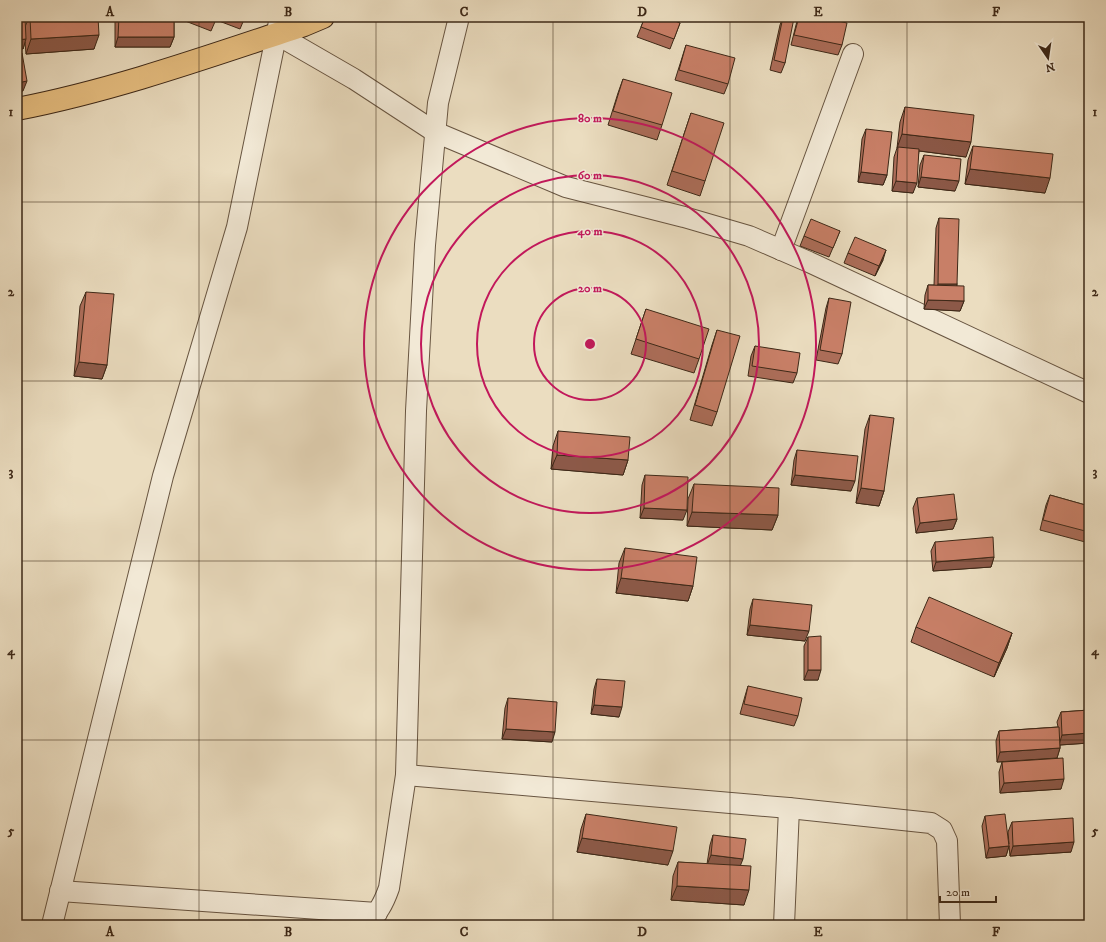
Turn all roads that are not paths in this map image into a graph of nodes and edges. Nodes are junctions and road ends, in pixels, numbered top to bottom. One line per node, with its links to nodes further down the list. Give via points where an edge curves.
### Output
1 (323, 17): 3 (main road)
2 (459, 17): 6 (street, via 438,103)
3 (278, 26): 5 (main road, via 172,68 113,86); 6 (street); 11 (street, via 237,227 163,476)
4 (853, 54): 7 (street)
5 (17, 109)
6 (435, 132): 7 (street, via 566,187 749,236); 9 (street, via 425,245 416,411)
7 (781, 250): 8 (street)
8 (1089, 393)
9 (406, 775): 10 (street); 12 (street, via 389,888 384,901)
10 (789, 808): 14 (street); 15 (street, via 931,823 942,830 947,841)
11 (60, 891): 12 (street); 13 (street)
12 (371, 919)
13 (52, 925)
14 (784, 925)
15 (950, 925)

